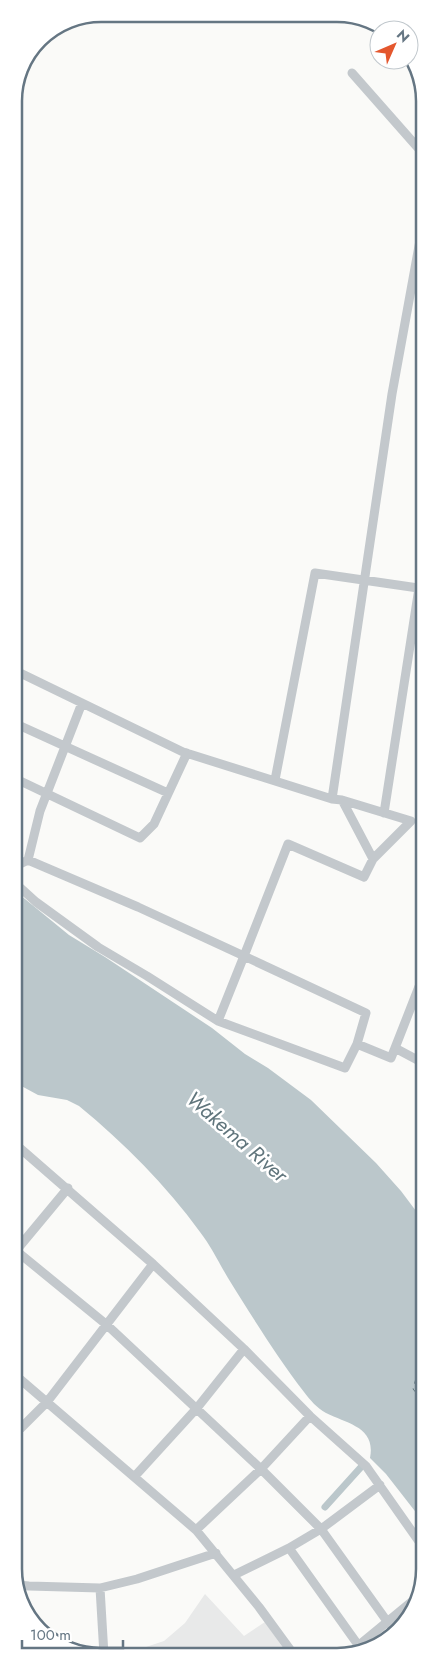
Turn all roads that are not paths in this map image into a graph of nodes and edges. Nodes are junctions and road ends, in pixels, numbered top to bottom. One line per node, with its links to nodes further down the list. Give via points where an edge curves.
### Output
1 (352, 73): 2 (street)
2 (416, 147)
3 (416, 258): 4 (street, via 392,394)
4 (365, 581): 5 (street); 12 (street, via 315,573); 16 (street)
5 (416, 587)
6 (416, 624): 18 (street)
7 (23, 674): 8 (street)
8 (82, 703): 10 (street); 11 (street)
9 (23, 727): 10 (street)
10 (65, 747): 14 (street); 15 (street)
11 (187, 753): 12 (street); 15 (street)
12 (276, 780): 16 (street)
13 (23, 782): 14 (street)
14 (47, 793): 15 (street, via 140,838 154,824); 20 (street)
15 (168, 793)
16 (332, 799): 17 (street)
17 (342, 800): 18 (street); 19 (street)
18 (384, 813): 19 (street, via 411,822)
19 (373, 859): 23 (street, via 364,877 288,844)
20 (28, 860): 21 (street); 23 (street)
21 (22, 863)
22 (22, 891): 25 (street, via 98,947)
23 (244, 956): 25 (street); 26 (street, via 366,1013)
24 (416, 994): 27 (street)
25 (218, 1021): 26 (street, via 345,1068)
26 (357, 1044): 27 (street, via 391,1058)
27 (395, 1048): 28 (street)
28 (416, 1059)
29 (22, 1150): 30 (street)
30 (68, 1188): 31 (street); 33 (street)
31 (22, 1242)
32 (22, 1257): 34 (street)
33 (153, 1264): 34 (street); 35 (street)
34 (107, 1325): 37 (street); 38 (street)
35 (244, 1349): 38 (street); 39 (street)
36 (22, 1381): 37 (street)
37 (47, 1402): 40 (street); 42 (street)
38 (197, 1408): 41 (street); 42 (street)
39 (310, 1416): 41 (street); 43 (street, via 366,1466)
40 (22, 1427)
41 (262, 1469): 44 (street); 45 (street)
42 (135, 1476): 45 (street)
43 (380, 1485): 44 (street); 46 (street)
44 (321, 1529): 47 (street); 53 (street)
45 (196, 1530): 48 (street)
46 (416, 1537)
47 (289, 1548): 49 (street); 56 (street)
48 (216, 1553): 49 (street); 51 (street)
49 (234, 1575): 58 (street)
50 (25, 1586): 51 (street)
51 (100, 1588): 57 (street)
52 (407, 1606): 53 (street)
53 (387, 1622): 54 (street); 55 (street)
54 (390, 1626)
55 (367, 1642)
56 (358, 1645)
57 (104, 1648)
58 (289, 1648)

